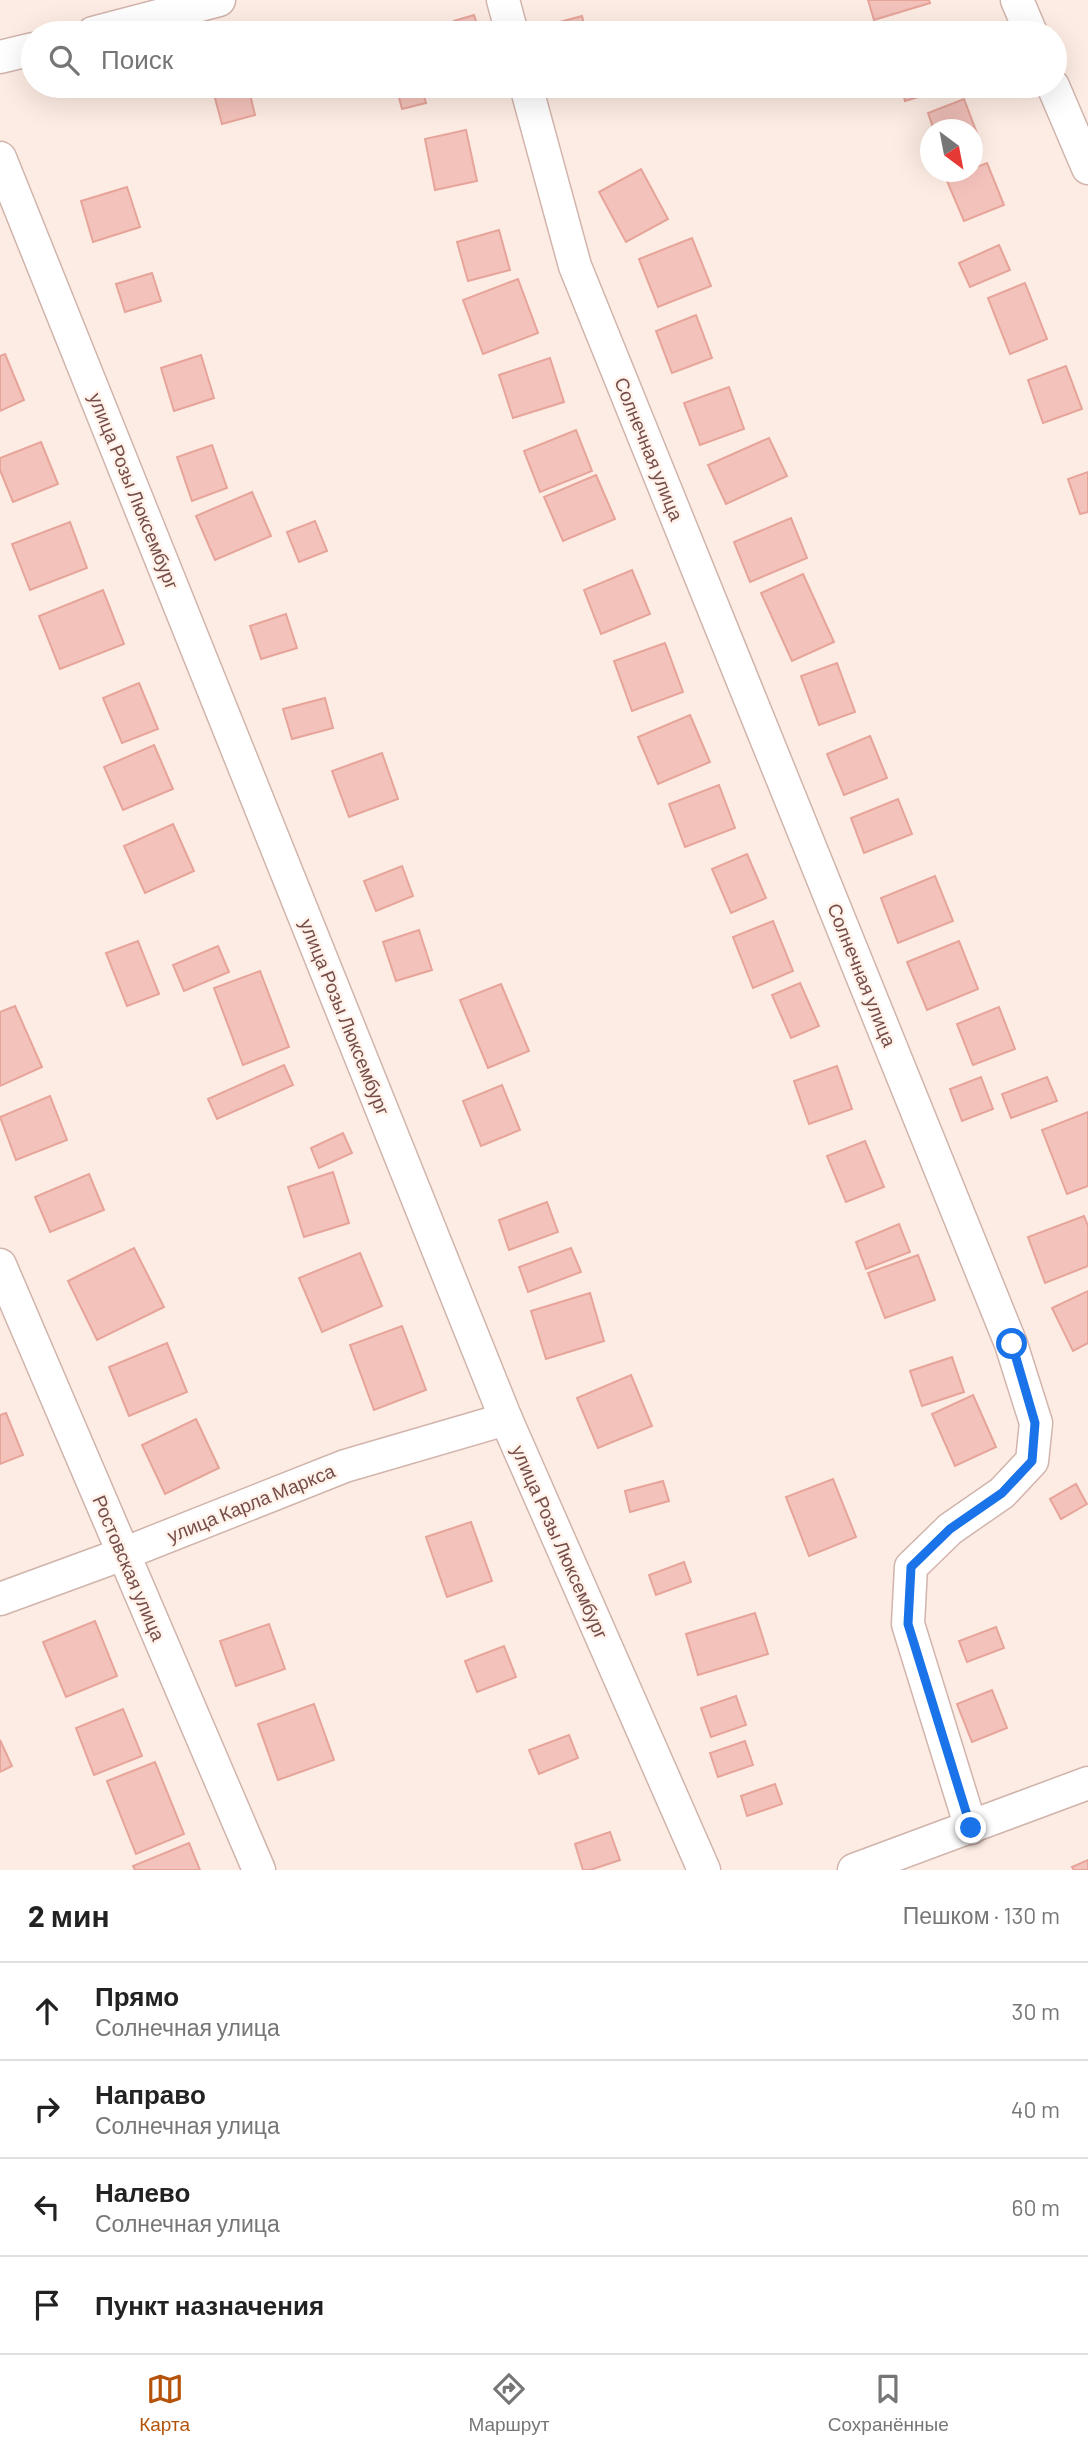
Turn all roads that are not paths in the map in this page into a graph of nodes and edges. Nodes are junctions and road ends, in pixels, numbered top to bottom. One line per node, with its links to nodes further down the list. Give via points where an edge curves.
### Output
1 (219, 0): 4 (street)
2 (503, 0): 5 (street)
3 (1017, 0): 6 (street)
4 (139, 21)
5 (509, 21)
6 (1026, 21)
7 (21, 52): 8 (street)
8 (0, 58)
9 (529, 98): 18 (street, Солнечная улица, via 575,266 1012,1344 1035,1423 1032,1461 1002,1493 950,1529 911,1567 908,1624)
10 (1059, 98): 12 (street)
11 (0, 159): 14 (street, улица Розы Люксембург)
12 (1088, 168)
13 (0, 1265): 15 (street, Ростовская улица)
14 (506, 1419): 15 (street, улица Карла Маркса, via 345,1466); 20 (street, улица Розы Люксембург)
15 (123, 1554): 16 (street, улица Карла Маркса); 19 (street, Ростовская улица)
16 (0, 1598)
17 (1088, 1783): 18 (street)
18 (971, 1828): 21 (street)
19 (259, 1870)
20 (704, 1870)
21 (854, 1870)

